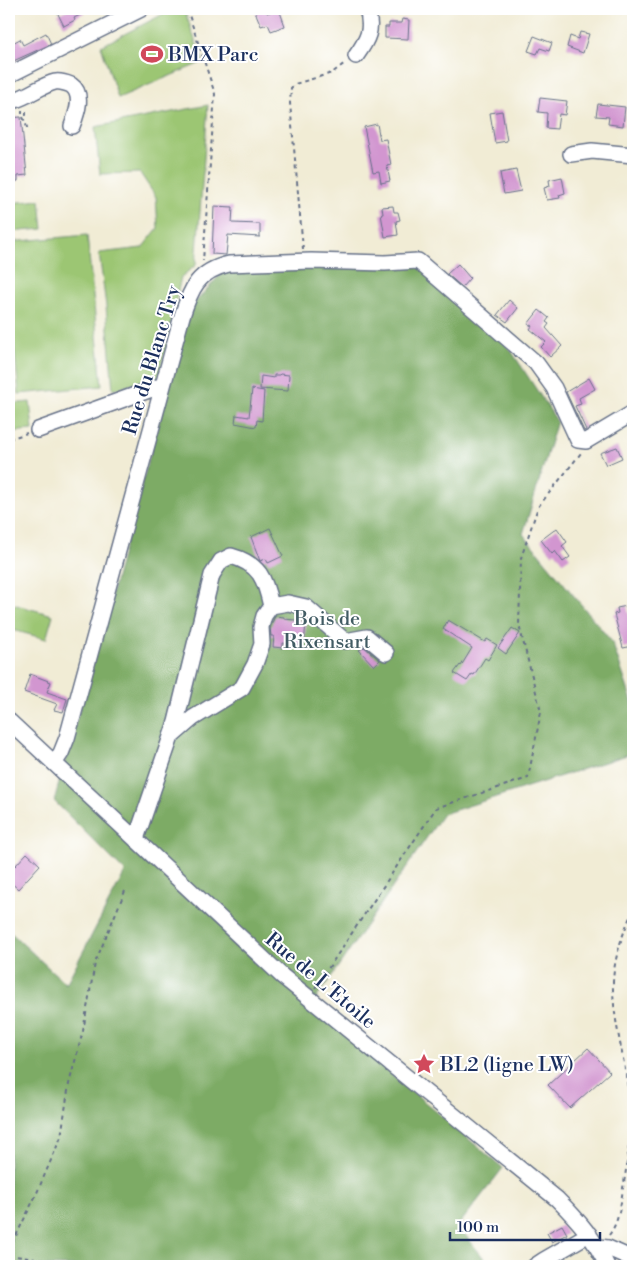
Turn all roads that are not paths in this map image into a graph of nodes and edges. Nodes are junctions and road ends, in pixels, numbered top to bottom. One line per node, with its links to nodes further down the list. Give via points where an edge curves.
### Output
1 (141, 9): 4 (street)
2 (367, 9): 3 (street, via 370,31)
3 (356, 56)
4 (9, 76): 5 (street)
5 (12, 103): 6 (street, via 56,82 66,82 79,96)
6 (72, 126)
7 (571, 154): 8 (street, via 592,151)
8 (633, 155)
9 (163, 385): 10 (street, Rue du Blanc Try, via 193,288 201,276 213,269 229,264 304,261 416,261 536,363 554,388 577,439 584,442); 11 (street); 16 (street, Rue du Blanc Try, via 66,738)
10 (633, 413)
11 (38, 430)
12 (271, 606): 13 (street, via 288,603 306,608 345,641 367,637); 15 (street, via 264,616 262,644 255,664 242,688 193,718); 15 (street, via 260,572 244,559 232,556 221,561 212,575)
13 (386, 653)
14 (9, 721): 16 (street, Rue de L'Etoile)
15 (171, 737): 17 (street)
16 (55, 762): 17 (street, Rue de L'Etoile)
17 (136, 839): 18 (street, Rue de L'Etoile, via 278,972 557,1199 578,1219)
18 (594, 1241): 19 (street); 20 (street); 21 (street, Rue de L'Etoile)
19 (633, 1259)
20 (536, 1266)
21 (607, 1266)

